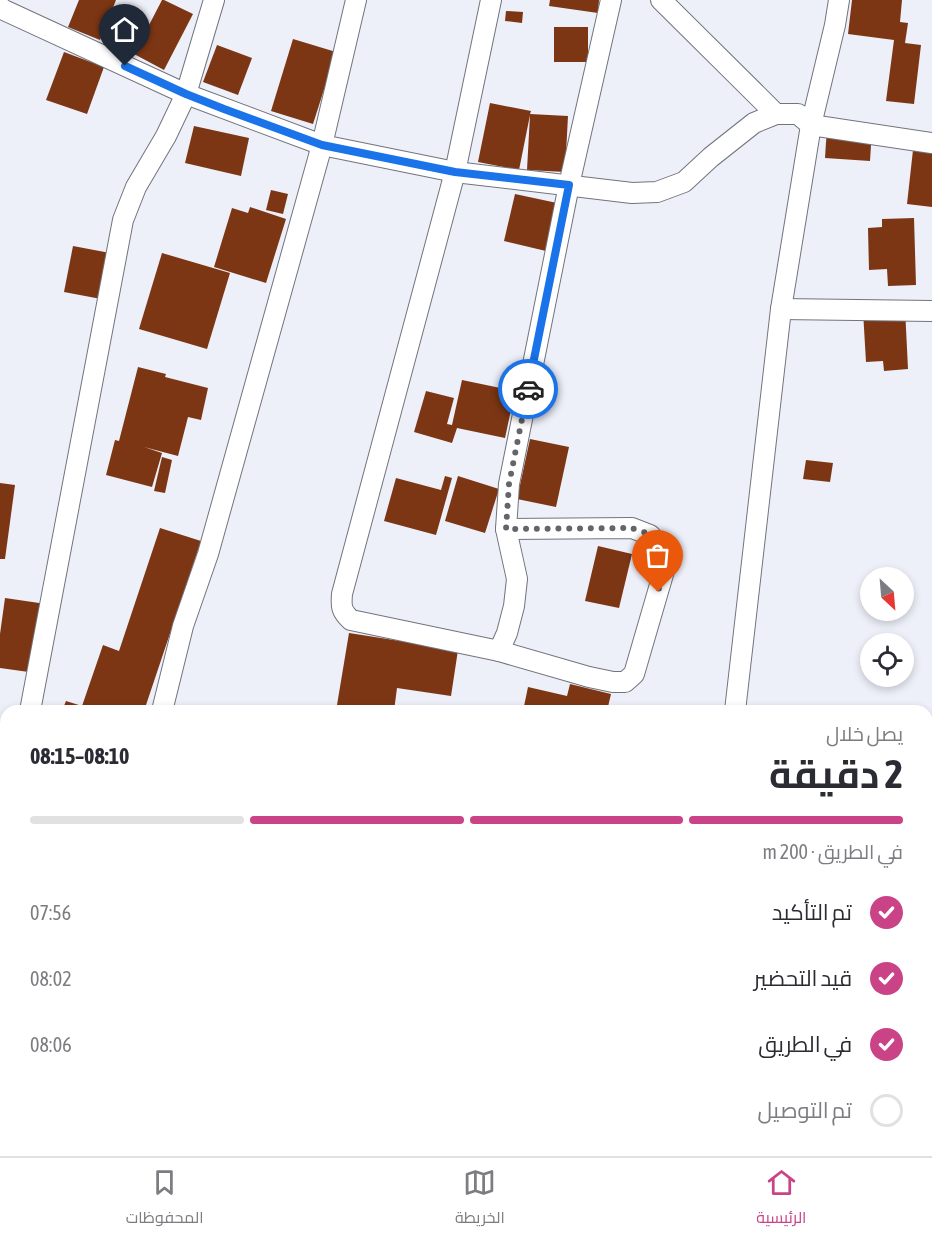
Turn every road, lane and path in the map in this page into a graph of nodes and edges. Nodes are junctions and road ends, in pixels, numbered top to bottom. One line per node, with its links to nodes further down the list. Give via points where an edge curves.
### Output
1 (214, 0): 8 (street)
2 (356, 0): 12 (street)
3 (491, 0): 13 (street)
4 (611, 0): 14 (street)
5 (661, 0): 9 (street)
6 (839, 0): 10 (street)
7 (2, 10): 8 (street)
8 (186, 94): 12 (street); 19 (street, via 136,187 123,220)
9 (776, 114): 10 (street, via 798,114); 14 (street, via 754,123 684,182 657,192)
10 (811, 125): 11 (street); 15 (street)
11 (932, 143)
12 (322, 145): 13 (street); 20 (street)
13 (455, 172): 14 (street); 18 (street, via 342,604 344,614 351,620)
14 (569, 185): 17 (street, via 509,484)
15 (781, 309): 16 (street); 21 (street)
16 (932, 311)
17 (506, 529): 18 (street, via 517,579 514,606); 18 (street, via 632,528 650,535 662,549 664,571 634,674 625,681 589,677)
18 (499, 651)
19 (31, 705)
20 (163, 705)
21 (736, 705)

